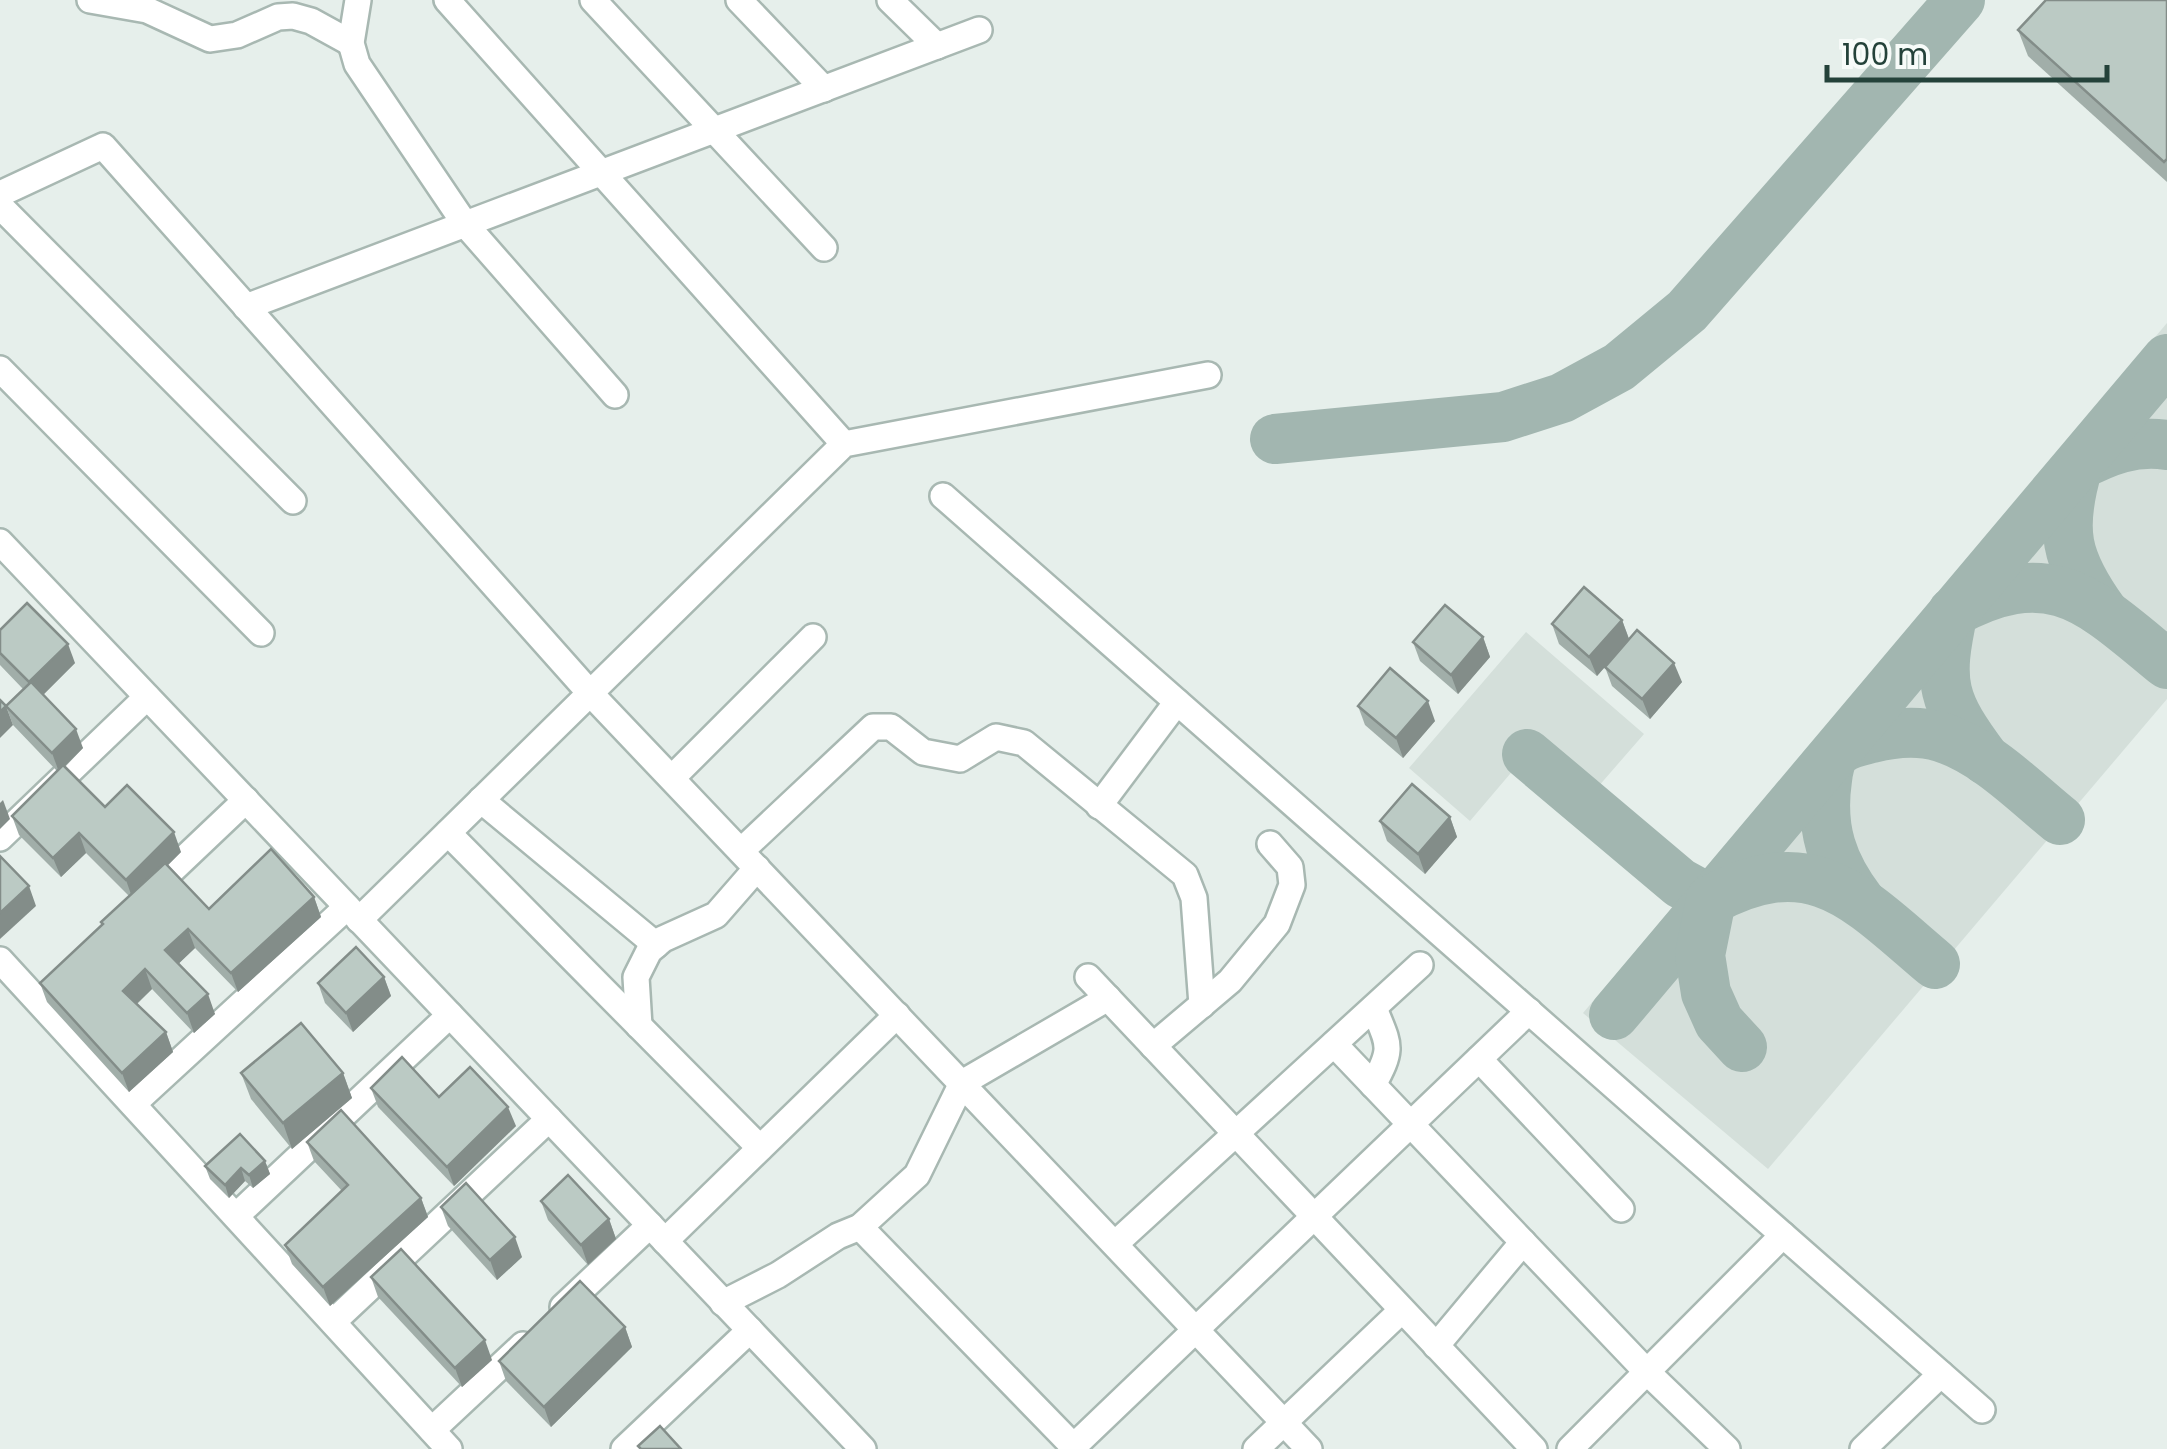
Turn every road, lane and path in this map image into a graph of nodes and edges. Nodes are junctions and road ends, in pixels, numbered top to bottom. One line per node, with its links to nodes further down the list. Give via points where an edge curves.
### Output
1 (90, 0): 8 (street, via 147,10 210,39 293,16)
2 (358, 0): 8 (street)
3 (593, 0): 11 (street)
4 (739, 0): 10 (street)
5 (890, 0): 9 (street)
6 (457, 3): 12 (street)
7 (978, 30): 9 (street)
8 (352, 42): 15 (street, via 357,64)
9 (937, 46): 10 (street)
10 (824, 89): 11 (street)
11 (715, 130): 12 (street); 16 (street)
12 (602, 173): 15 (street); 21 (street)
13 (0, 194): 17 (street, via 103,146)
14 (0, 206): 23 (street)
15 (465, 224): 17 (street); 20 (street)
16 (824, 248)
17 (246, 307): 27 (street)
18 (0, 369): 25 (street)
19 (1208, 375): 21 (street)
20 (614, 394)
21 (844, 444): 27 (street)
22 (943, 496): 29 (street)
23 (293, 501)
24 (0, 542): 28 (street, via 43,599)
25 (260, 633)
26 (813, 637): 30 (street)
27 (590, 693): 30 (street); 32 (street)
28 (147, 697): 31 (street); 35 (street)
29 (1177, 702): 33 (street); 47 (street)
30 (672, 778): 37 (street)
31 (246, 800): 38 (street); 39 (street)
32 (482, 800): 34 (street); 40 (street)
33 (1099, 806): 37 (street, via 1024,743 996,737 960,759 923,752 891,727 873,728); 45 (street, via 1185,875 1194,898)
34 (448, 832): 39 (street); 50 (street)
35 (0, 838)
36 (1270, 844): 45 (street, via 1290,867 1292,885 1277,924)
37 (749, 859): 40 (street, via 716,914); 49 (street)
38 (132, 907)
39 (353, 914): 48 (street); 56 (street)
40 (656, 945): 50 (street, via 636,977)
41 (0, 960): 56 (street, via 39,989)
42 (1420, 966): 46 (street)
43 (1088, 977): 44 (street)
44 (1108, 998): 52 (street); 54 (street)
45 (1202, 1005): 52 (street)
46 (1374, 1008): 51 (street); 55 (street, via 1389,1045)
47 (1528, 1011): 53 (street); 66 (street)
48 (450, 1014): 57 (street); 62 (street)
49 (897, 1014): 54 (street); 60 (street)
50 (639, 1026): 60 (street)
51 (1334, 1044): 55 (street); 59 (street)
52 (1153, 1046): 59 (street)
53 (1479, 1059): 58 (street); 61 (street)
54 (962, 1083): 64 (street, via 917,1175); 68 (street)
55 (1374, 1085): 58 (street)
56 (133, 1104): 62 (street)
57 (548, 1119): 65 (street); 71 (street)
58 (1411, 1124): 63 (street); 67 (street)
59 (1236, 1134): 63 (street); 68 (street)
60 (760, 1148): 65 (street)
61 (1621, 1208)
62 (236, 1216): 71 (street)
63 (1314, 1217): 70 (street); 72 (street)
64 (860, 1226): 69 (street); 82 (street)
65 (657, 1233): 69 (street); 79 (street, via 541,1328)
66 (1783, 1234): 75 (street); 76 (street)
67 (1523, 1242): 74 (street); 75 (street)
68 (1115, 1244): 72 (street)
69 (723, 1302): 73 (street)
70 (1402, 1310): 74 (street); 78 (street)
71 (333, 1322): 79 (street)
72 (1197, 1329): 78 (street); 82 (street)
73 (750, 1330): 80 (street); 83 (street)
74 (1436, 1346): 86 (street)
75 (1647, 1372): 81 (street); 87 (street)
76 (1941, 1374): 77 (street); 88 (street)
77 (1982, 1410)
78 (1285, 1422): 84 (street); 85 (street)
79 (441, 1440)
80 (849, 1445)
81 (1583, 1445)
82 (1073, 1448)
83 (624, 1449)
84 (1256, 1449)
85 (1309, 1449)
86 (1534, 1449)
87 (1727, 1449)
88 (1864, 1449)

